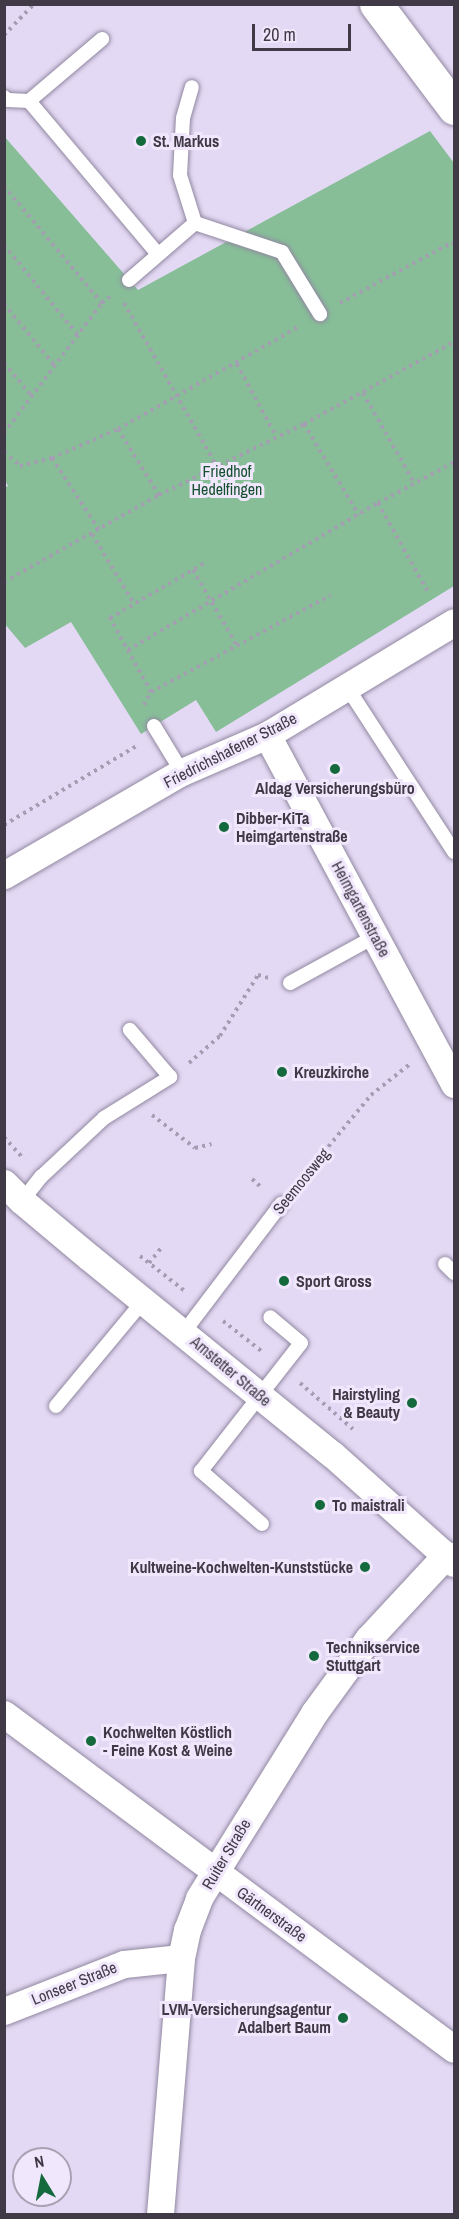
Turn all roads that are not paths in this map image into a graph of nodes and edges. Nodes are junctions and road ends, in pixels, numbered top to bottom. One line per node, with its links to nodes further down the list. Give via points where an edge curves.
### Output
1 (376, 4): 6 (highway)
2 (102, 39): 5 (lane)
3 (192, 87): 7 (lane, via 183,118 180,175)
4 (4, 97): 5 (lane)
5 (29, 101): 8 (lane)
6 (454, 108)
7 (195, 223): 8 (lane); 10 (lane, via 282,252)
8 (158, 254): 9 (lane)
9 (129, 280)
10 (320, 314)
11 (454, 622): 12 (street, Friedrichshafener Straße)
12 (347, 687): 14 (street, Friedrichshafener Straße); 16 (lane)
13 (156, 729): 15 (lane)
14 (267, 735): 15 (street, Friedrichshafener Straße); 18 (street, Heimgartenstraße)
15 (182, 772): 17 (street, Friedrichshafener Straße)
16 (454, 852)
17 (4, 875)
18 (376, 936): 19 (lane); 21 (street, Heimgartenstraße)
19 (290, 984)
20 (130, 1030): 22 (lane, via 170,1077 104,1118 41,1177)
21 (454, 1084)
22 (13, 1192): 24 (street, Amstetter Straße)
23 (281, 1204): 26 (lane, Seemoosweg)
24 (144, 1300): 26 (street, Amstetter Straße); 28 (lane)
25 (270, 1317): 27 (lane, via 301,1343)
26 (184, 1332): 27 (street, Amstetter Straße)
27 (261, 1395): 29 (lane, via 201,1470); 30 (street, Amstetter Straße)
28 (56, 1406)
29 (262, 1524)
30 (450, 1559): 32 (street, Ruiter Straße, via 369,1639 314,1713)
31 (4, 1714): 32 (street, Gärtnerstraße)
32 (215, 1872): 33 (street, Ruiter Straße, via 199,1898); 35 (street, Gärtnerstraße)
33 (181, 1958): 34 (street, Lonseer Straße, via 124,1964); 36 (street, Ruiter Straße)
34 (4, 2011)
35 (454, 2049)
36 (159, 2214)

